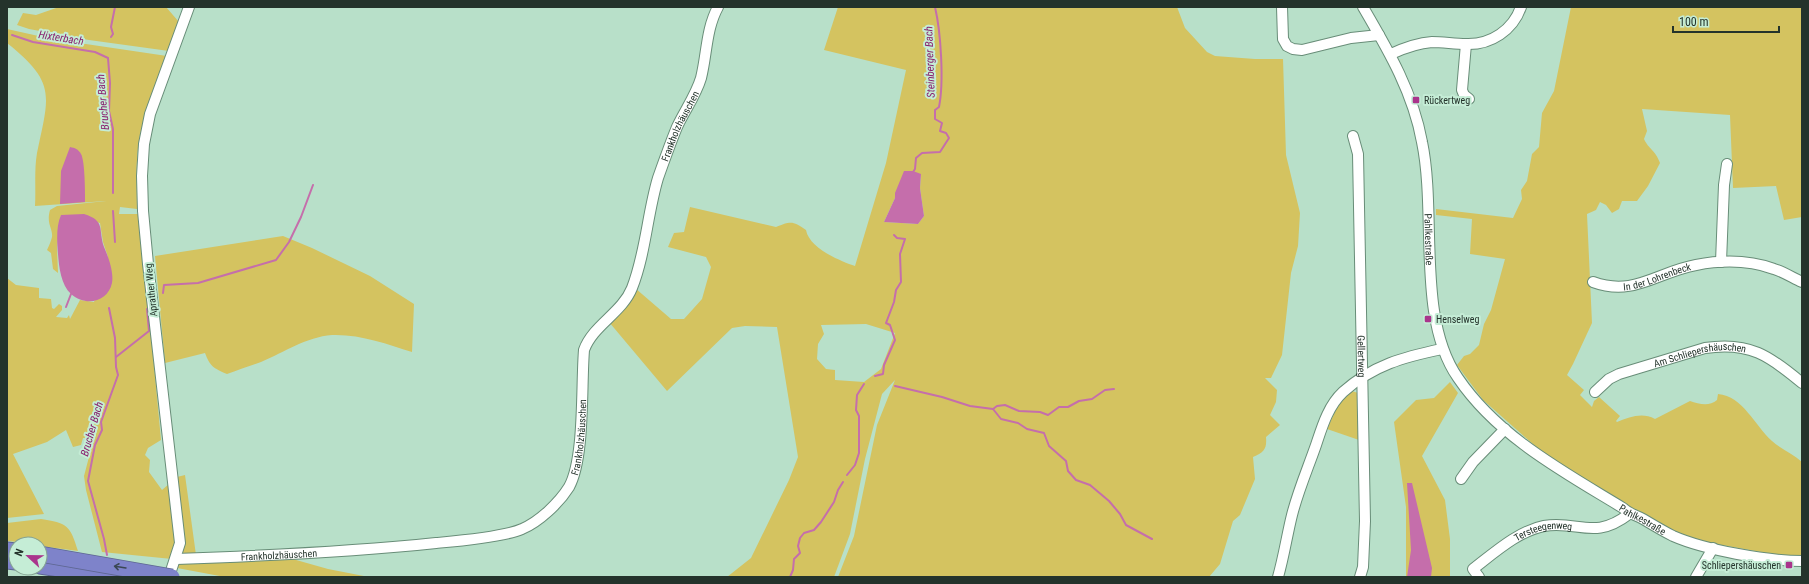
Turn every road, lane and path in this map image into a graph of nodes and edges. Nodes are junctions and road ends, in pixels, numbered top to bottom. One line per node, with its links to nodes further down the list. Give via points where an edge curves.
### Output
1 (189, 7): 24 (street, Aprather Weg, via 150,114 144,144 142,176 148,264 180,543)
2 (718, 7): 24 (street, Frankholzhäuschen, via 710,26 699,83 678,127 658,181 644,253 631,290 591,336 584,350 578,452 572,480 563,495 528,526 510,532 452,541 340,552)
3 (1282, 7): 6 (street, via 1283,39 1287,46 1293,49 1302,50 1350,38)
4 (1363, 7): 6 (street, Pahlkestraße)
5 (1521, 7): 7 (street, via 1517,17 1503,32 1484,42)
6 (1379, 35): 8 (street, Pahlkestraße)
7 (1466, 44): 8 (street, via 1430,42); 9 (street, via 1462,90)
8 (1391, 54): 15 (street, Pahlkestraße, via 1410,97 1422,142 1427,174 1432,298)
9 (1469, 99)
10 (1353, 136): 16 (street, Gellertweg, via 1358,154)
11 (1727, 164): 12 (street)
12 (1721, 262): 13 (street, In der Lohrenbeck, via 1679,270 1625,288 1604,286); 14 (street, In der Lohrenbeck, via 1750,262 1776,269)
13 (1594, 282)
14 (1802, 282)
15 (1442, 349): 16 (street, via 1396,360); 19 (street, Pahlkestraße, via 1466,389)
16 (1362, 377): 29 (street, via 1343,392 1329,411 1292,513); 30 (street, Gellertweg, via 1365,521 1363,567)
17 (1802, 383): 18 (street, Am Schliepershäuschen, via 1766,355 1742,347 1718,346 1619,374 1603,383)
18 (1595, 392)
19 (1505, 429): 20 (street, via 1473,462); 21 (street, Pahlkestraße, via 1548,462)
20 (1461, 479)
21 (1629, 514): 22 (street, Pahlkestraße, via 1638,516 1673,536); 31 (street, Tersteegenweg, via 1613,524 1598,528 1558,525 1532,529 1473,568)
22 (1713, 548): 25 (street, Pahlkestraße); 32 (street)
23 (48, 555): 28 (highway, one-way to 23, bridge)
24 (176, 559): 28 (street, Aprather Weg)
25 (1802, 561)
26 (48, 567): 27 (highway)
27 (111, 577)
28 (171, 577)
29 (1278, 577)
30 (1360, 577)
31 (1479, 577)
32 (1696, 577)

